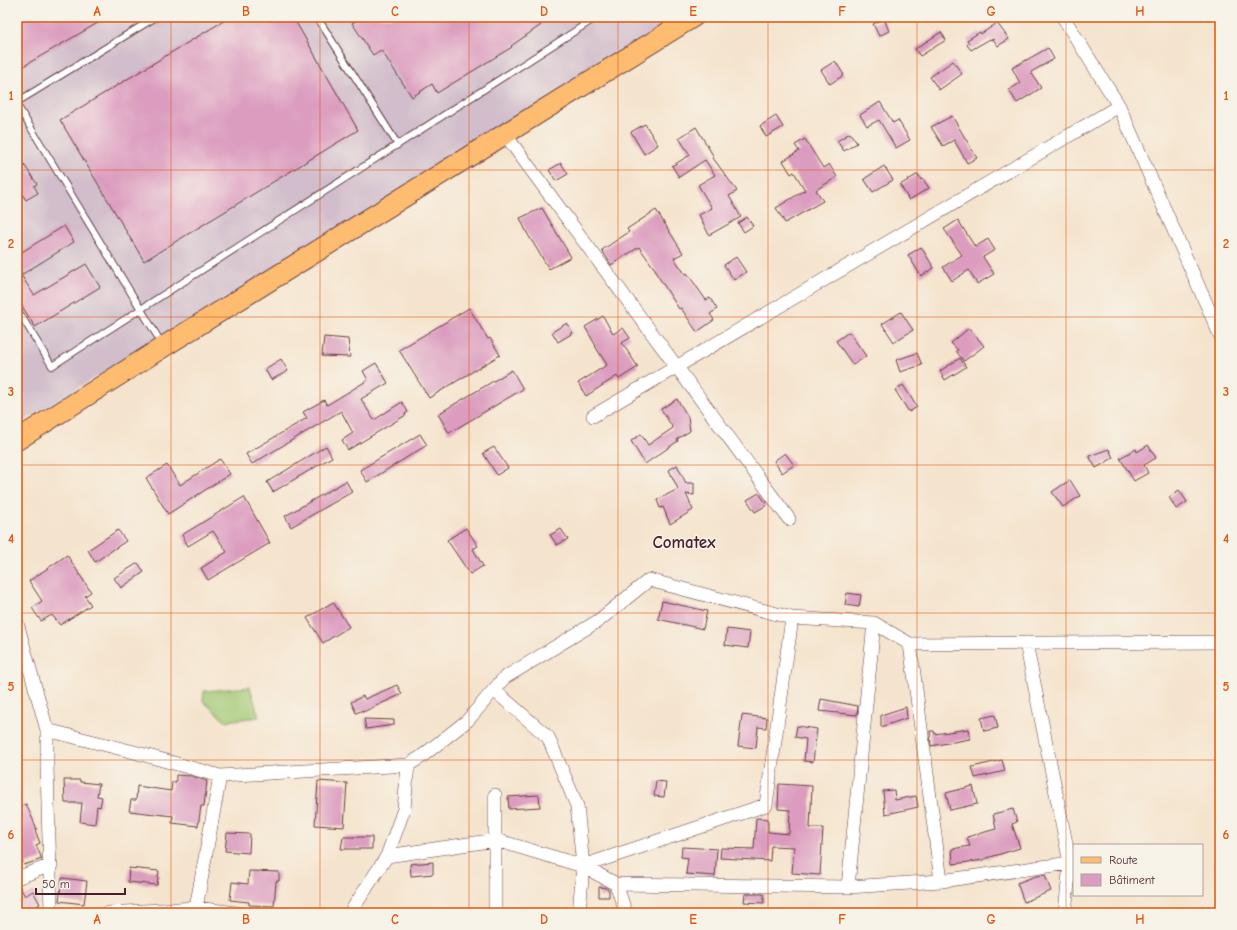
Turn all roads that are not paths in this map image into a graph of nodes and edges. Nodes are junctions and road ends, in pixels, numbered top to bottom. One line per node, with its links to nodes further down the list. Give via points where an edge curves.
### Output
1 (156, 17): 8 (lane)
2 (317, 17): 11 (lane)
3 (578, 17): 7 (lane)
4 (596, 17): 7 (lane)
5 (693, 17): 10 (main road)
6 (1063, 17): 9 (street)
7 (584, 25): 11 (lane)
8 (17, 103): 13 (lane)
9 (1119, 106): 14 (street); 16 (street)
10 (504, 134): 15 (main road); 16 (street)
11 (398, 144): 13 (lane)
12 (17, 309): 13 (lane, via 52,366)
13 (142, 309): 15 (lane)
14 (1220, 336)
15 (163, 347): 18 (main road)
16 (677, 367): 17 (street); 19 (street)
17 (593, 416)
18 (17, 440)
19 (789, 519)
20 (792, 618): 22 (street); 26 (street, via 649,580 598,621 504,678); 35 (street, via 766,805)
21 (17, 623): 27 (street)
22 (874, 624): 25 (street); 39 (street)
23 (1220, 642): 24 (street)
24 (1026, 643): 25 (street); 33 (street)
25 (910, 644): 37 (street)
26 (494, 690): 28 (street, via 468,720); 35 (street, via 548,737 577,806)
27 (47, 730): 29 (street); 34 (street)
28 (408, 765): 29 (street); 32 (street, via 404,809)
29 (220, 776): 40 (street)
30 (495, 795): 31 (street)
31 (496, 840): 32 (street); 35 (street); 45 (street)
32 (387, 856): 44 (street)
33 (1070, 863): 37 (street); 48 (street)
34 (51, 865): 36 (street); 41 (street)
35 (583, 866): 38 (street); 46 (street)
36 (17, 878)
37 (940, 881): 39 (street)
38 (616, 884): 39 (street); 47 (street)
39 (848, 887)
40 (196, 908): 42 (street); 43 (street)
41 (51, 913)
42 (108, 913)
43 (236, 913)
44 (350, 913)
45 (495, 913)
46 (579, 913)
47 (626, 913)
48 (1065, 913)

